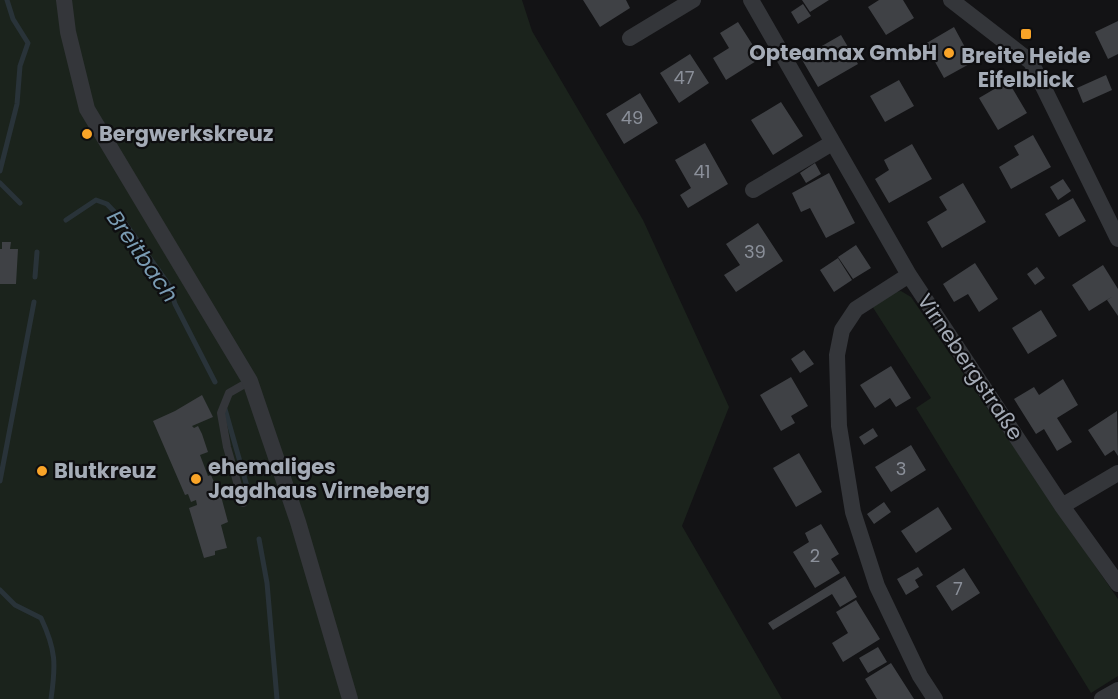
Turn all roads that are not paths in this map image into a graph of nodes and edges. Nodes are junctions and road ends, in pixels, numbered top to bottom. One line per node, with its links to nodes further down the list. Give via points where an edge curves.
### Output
1 (64, 0): 10 (street, via 87,109)
2 (693, 0): 5 (street)
3 (751, 0): 6 (street, Virnebergstraße)
4 (951, 0): 8 (street, via 1031,62)
5 (630, 38)
6 (832, 143): 7 (street); 9 (street, Virnebergstraße)
7 (753, 190)
8 (1118, 239)
9 (909, 274): 13 (street, Virnebergstraße); 17 (street, via 856,309 843,330 837,355 839,426 853,512 877,586)
10 (250, 381): 12 (lane, via 229,393 221,413); 16 (street, via 298,522)
11 (1118, 473): 13 (street)
12 (243, 502)
13 (1062, 506): 14 (street, Virnebergstraße)
14 (1118, 584)
15 (1118, 690): 18 (street)
16 (350, 699)
17 (935, 699)
18 (1102, 699)

